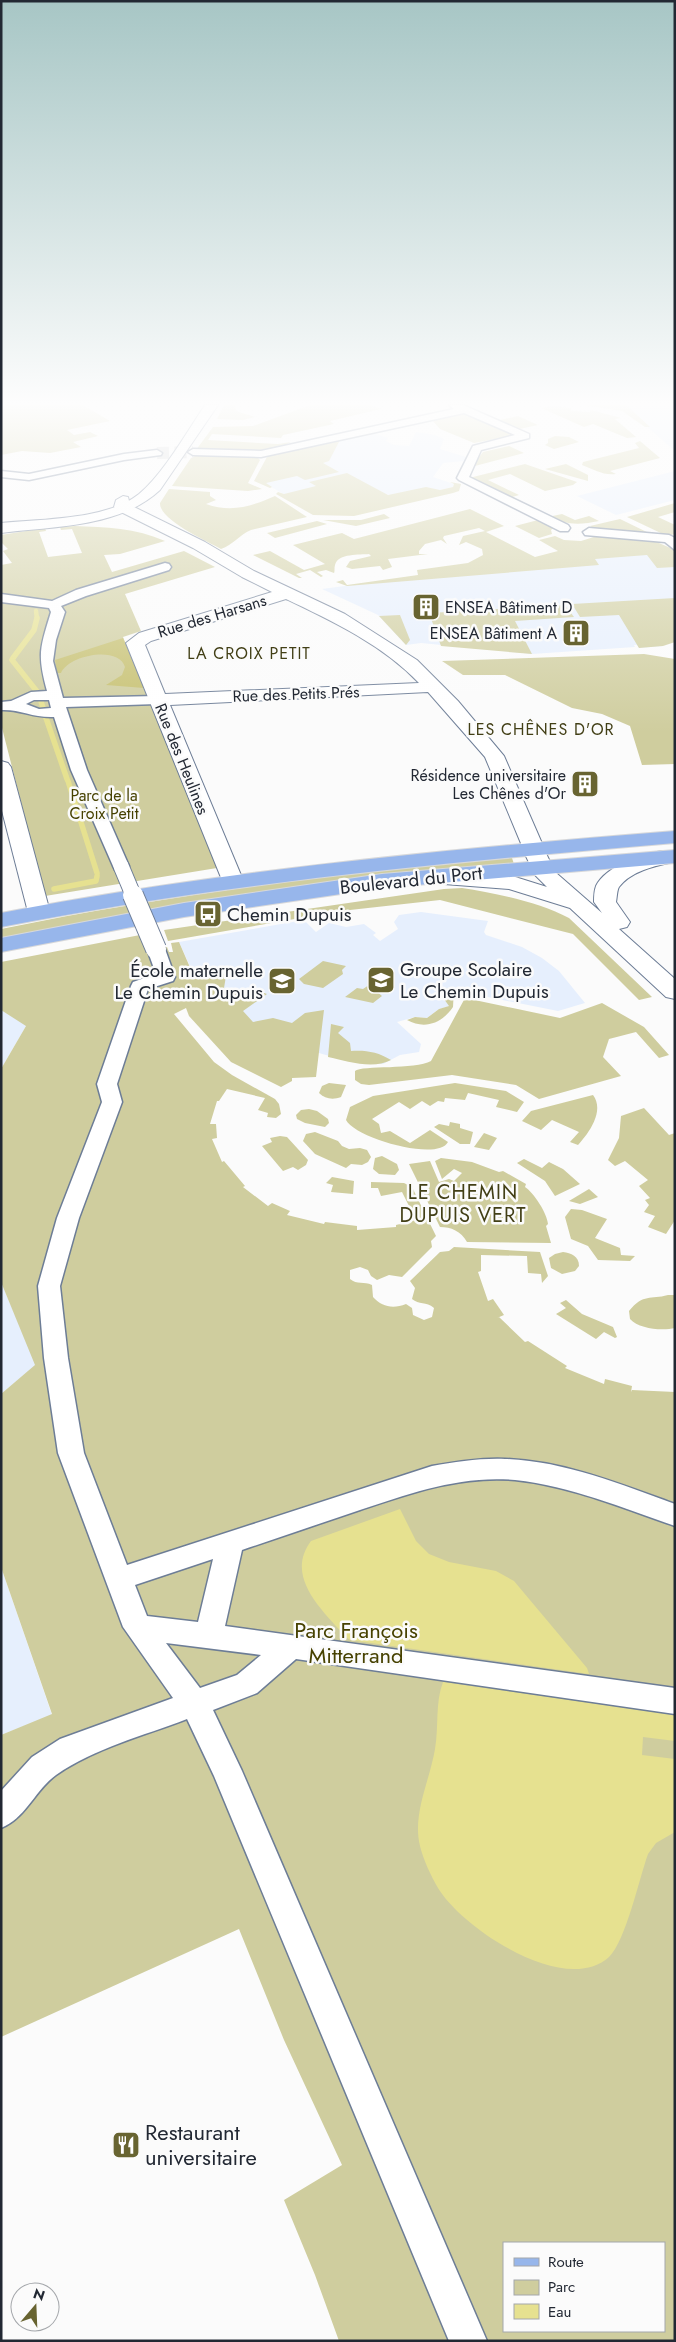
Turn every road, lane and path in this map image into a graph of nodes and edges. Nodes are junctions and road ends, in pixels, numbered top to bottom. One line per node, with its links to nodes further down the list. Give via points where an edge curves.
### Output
1 (93, 514): 4 (street)
2 (142, 514): 9 (street)
3 (536, 514): 5 (street)
4 (1, 527)
5 (564, 528): 6 (street, via 578,527); 6 (street, via 560,533)
6 (580, 536): 7 (street, via 669,539)
7 (675, 546)
8 (165, 567): 11 (street)
9 (286, 593): 12 (street, Rue des Harsans); 13 (street, via 372,637 411,664)
10 (1, 598): 11 (street)
11 (53, 605): 15 (street, via 58,612 46,661)
12 (139, 639): 14 (street, Rue des Heulines, via 135,644)
13 (434, 686): 14 (street, Rue des Petits Prés); 19 (street, via 494,756)
14 (157, 700): 15 (street); 22 (street, Rue des Heulines)
15 (58, 704): 16 (street, via 38,713); 32 (street, bridge, via 80,770 166,977 140,986 107,1084 112,1102 68,1218 49,1286 71,1453)
16 (8, 706)
17 (1, 767): 24 (street)
18 (675, 837): 19 (main road, Boulevard du Port)
19 (547, 857): 20 (main road, Boulevard du Port); 21 (main road, Boulevard du Port); 22 (main road, Boulevard du Port, via 417,858); 23 (street); 26 (street, via 592,902)
20 (670, 857): 26 (street, via 625,870 607,887 605,902)
21 (428, 876): 23 (street, via 520,885); 27 (main road, Boulevard du Port, via 184,910)
22 (232, 880): 24 (main road, Boulevard du Port)
23 (580, 907): 29 (street)
24 (38, 912): 25 (main road, Boulevard du Port)
25 (1, 920)
26 (619, 922): 28 (street)
27 (1, 945)
28 (675, 969)
29 (675, 992)
30 (675, 1515): 31 (street, via 597,1488 516,1470 490,1469 432,1476)
31 (230, 1543): 32 (street); 34 (street)
32 (119, 1579): 33 (street)
33 (137, 1627): 34 (street); 37 (street)
34 (209, 1635): 35 (street)
35 (291, 1646): 36 (street); 37 (street, via 247,1684)
36 (675, 1701)
37 (195, 1704): 38 (street, via 70,1748 43,1767); 39 (street, via 231,1780)
38 (1, 1813)
39 (468, 2341)

